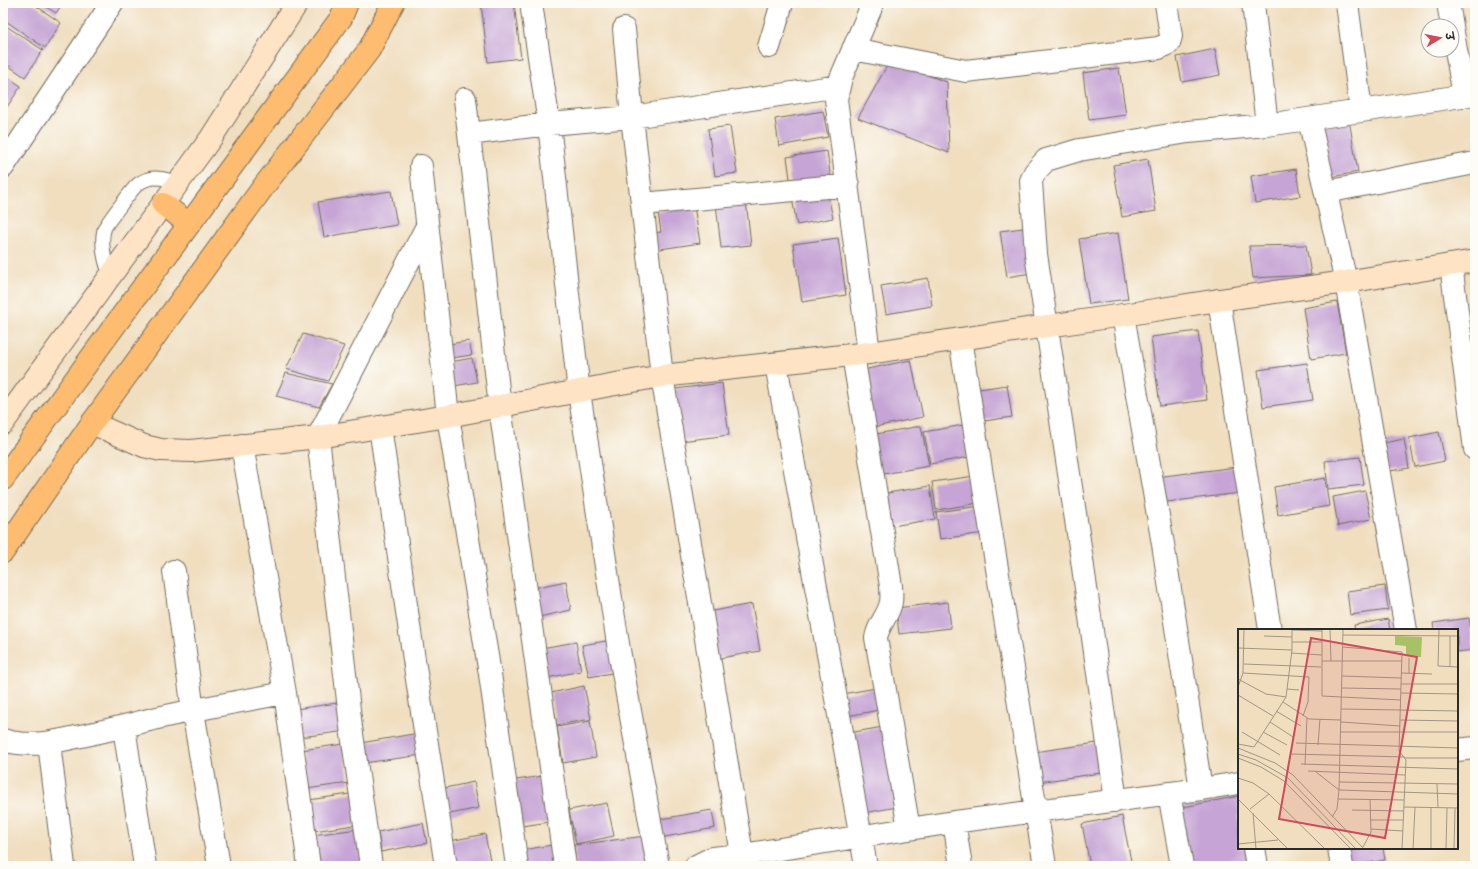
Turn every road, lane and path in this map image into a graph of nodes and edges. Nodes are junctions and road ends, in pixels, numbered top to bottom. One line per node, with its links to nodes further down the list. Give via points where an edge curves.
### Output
1 (112, 3): 28 (street)
2 (297, 3): 29 (street)
3 (347, 3): 34 (main road, via 341,18)
4 (393, 3): 51 (main road, via 370,50 264,186)
5 (782, 3): 14 (street)
6 (873, 3): 15 (street)
7 (1166, 3): 15 (street, via 1169,43 1159,48 966,70)
8 (1253, 3): 24 (street)
9 (1347, 3): 20 (street)
10 (1448, 3): 12 (street)
11 (532, 10): 23 (street)
12 (1450, 18)
13 (624, 29): 21 (street)
14 (769, 47)
15 (853, 49): 17 (street)
16 (1460, 58): 18 (street)
17 (839, 86): 21 (street); 30 (street, via 836,99)
18 (1469, 95): 20 (street)
19 (465, 99): 25 (street)
20 (1361, 111): 22 (street)
21 (632, 116): 23 (street); 33 (street)
22 (1309, 119): 24 (street); 31 (street)
23 (549, 124): 25 (street); 47 (street)
24 (1267, 124): 42 (street, via 1188,132 1079,150 1046,160 1035,172 1031,182 1036,254)
25 (469, 134): 48 (street)
26 (1475, 163): 31 (street)
27 (421, 166): 35 (street)
28 (3, 167)
29 (178, 183): 32 (street); 38 (lane, via 160,178 147,179 136,185 106,226 103,236 104,254)
30 (848, 185): 33 (street); 44 (street)
31 (1326, 192): 39 (street)
32 (162, 204): 34 (main road); 38 (street)
33 (642, 204): 46 (street)
34 (189, 224): 56 (main road)
35 (427, 226): 49 (street); 53 (street)
36 (1475, 261): 37 (street)
37 (1451, 265): 39 (street); 55 (street)
38 (111, 275): 50 (street)
39 (1346, 282): 40 (street); 60 (street)
40 (1219, 300): 41 (street); 59 (street)
41 (1123, 316): 42 (street); 69 (street, via 1163,544)
42 (1048, 327): 43 (street); 71 (street)
43 (960, 339): 44 (street); 72 (street)
44 (861, 354): 45 (street); 74 (street, via 891,586 891,603 878,627 876,638)
45 (776, 364): 46 (street); 75 (street)
46 (662, 376): 47 (street); 78 (street)
47 (579, 392): 48 (street); 87 (street, via 619,650)
48 (500, 407): 49 (street); 86 (street)
49 (448, 416): 52 (street); 85 (street, via 490,674)
50 (3, 423)
51 (92, 423): 54 (street, via 144,446 161,450 191,451); 57 (main road)
52 (380, 428): 53 (street); 84 (street)
53 (318, 437): 54 (street); 83 (street, via 351,727)
54 (242, 445): 61 (street)
55 (1475, 449)
56 (3, 479)
57 (3, 552)
58 (174, 571): 62 (street)
59 (1270, 629)
60 (1406, 629)
61 (285, 693): 62 (street); 82 (street)
62 (193, 711): 63 (street); 81 (street)
63 (124, 727): 65 (street); 80 (street)
64 (3, 740): 65 (street, via 27,745)
65 (48, 743): 79 (street)
66 (1475, 748): 67 (street)
67 (1458, 750)
68 (1238, 783): 69 (street)
69 (1201, 789): 70 (street)
70 (1169, 793): 71 (street); 92 (street)
71 (1116, 801): 72 (street)
72 (1036, 811): 73 (street); 91 (street)
73 (954, 822): 74 (street); 90 (street)
74 (909, 829): 75 (street)
75 (861, 837): 78 (street); 89 (street)
76 (1254, 849): 93 (street)
77 (1339, 849): 94 (street)
78 (743, 861): 88 (street, via 712,858)
79 (64, 866)
80 (146, 866)
81 (219, 866)
82 (309, 866)
83 (371, 866)
84 (446, 866)
85 (517, 866)
86 (565, 866)
87 (658, 866)
88 (696, 866)
89 (866, 866)
90 (961, 866)
91 (1045, 866)
92 (1182, 866)
93 (1257, 866)
94 (1342, 866)

